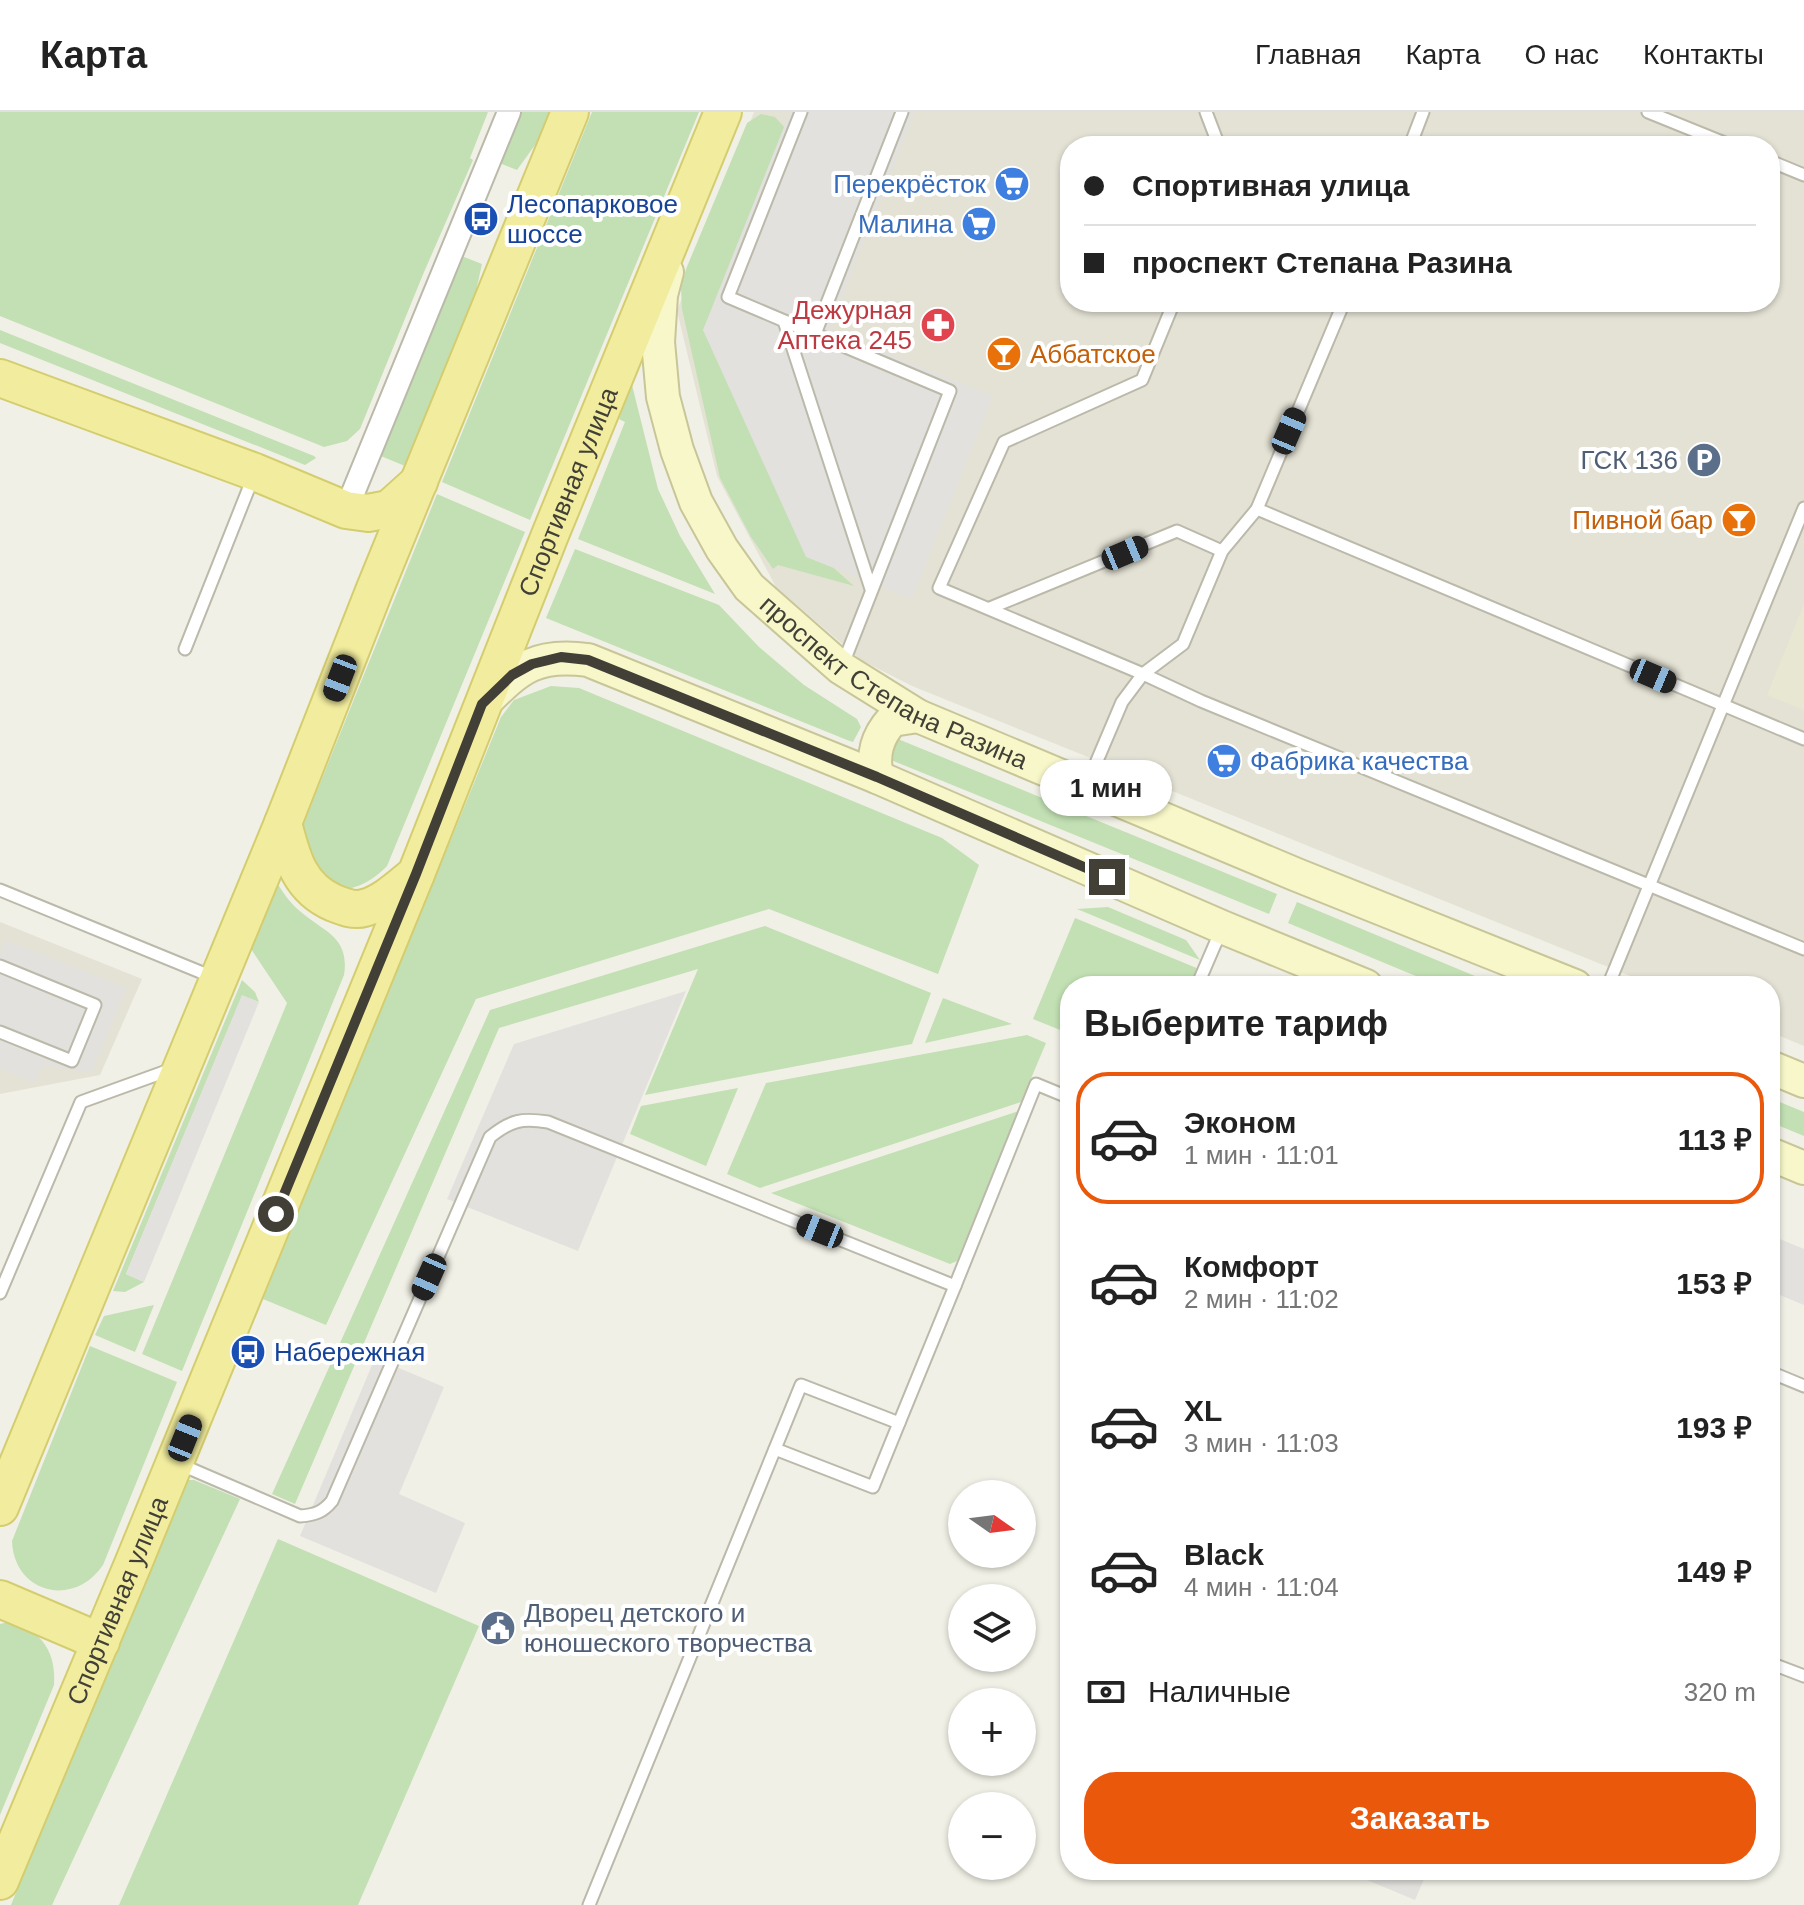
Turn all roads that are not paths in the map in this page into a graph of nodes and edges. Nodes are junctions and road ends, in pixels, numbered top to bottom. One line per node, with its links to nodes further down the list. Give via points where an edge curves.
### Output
1 (509, 112): 24 (street)
2 (570, 112): 21 (main road)
3 (902, 112): 18 (lane)
4 (1206, 112): 9 (lane)
5 (1423, 112): 10 (lane)
6 (1648, 112): 11 (lane)
7 (798, 113): 17 (lane, via 728,297)
8 (725, 116): 14 (main road, Спортивная улица)
9 (1215, 136)
10 (1414, 136)
11 (1707, 136)
12 (1780, 165): 13 (lane)
13 (1804, 175)
14 (676, 227): 30 (main road, проспект Степана Разина, via 661,295 658,342 663,397 696,502 749,587); 32 (main road, Спортивная улица)
15 (1170, 312): 28 (lane, via 1142,380 1004,442 939,588)
16 (1340, 312): 23 (lane)
17 (784, 321): 18 (lane); 26 (lane)
18 (815, 334): 26 (lane, via 950,391)
19 (0, 378): 20 (main road)
20 (255, 472): 24 (main road); 29 (lane)
21 (420, 480): 24 (main road, via 389,509); 27 (main road)
22 (1804, 508): 33 (lane)
23 (1257, 509): 25 (lane); 33 (lane)
24 (346, 510): 27 (main road, via 372,546)
25 (1222, 551): 28 (lane, via 1177,531); 31 (lane, via 1183,644)
26 (871, 590): 30 (lane)
27 (374, 591): 38 (main road)
28 (990, 608): 31 (lane)
29 (185, 649)
30 (841, 668): 34 (main road, проспект Степана Разина)
31 (1143, 674): 37 (lane, via 1122,702); 40 (lane)
32 (482, 704): 36 (main road, via 532,664 561,657 588,660); 39 (main road, Спортивная улица)
33 (1723, 706): 35 (lane); 40 (lane)
34 (918, 716): 36 (main road, via 892,720 880,734 874,762); 37 (main road, проспект Степана Разина)
35 (1804, 739)
36 (877, 777): 42 (main road)
37 (1087, 787): 47 (main road, проспект Степана Разина)
38 (283, 823): 39 (main road, via 303,879 317,895 337,905 365,908); 49 (main road)
39 (416, 874): 63 (main road, Спортивная улица)
40 (1649, 886): 43 (lane); 48 (lane)
41 (0, 890): 49 (lane)
42 (1222, 927): 45 (lane); 46 (main road)
43 (1804, 949)
44 (0, 966): 50 (lane, via 95,1005 72,1061)
45 (1201, 976)
46 (1342, 976)
47 (1550, 976)
48 (1612, 976)
49 (219, 980): 51 (main road)
50 (0, 1032)
51 (183, 1065): 58 (lane, via 81,1102); 64 (main road)
52 (1780, 1071): 53 (main road)
53 (1804, 1081)
54 (1060, 1094): 57 (lane, via 1036,1084)
55 (1780, 1158): 56 (main road)
56 (1804, 1168)
57 (955, 1286): 61 (lane); 63 (lane, via 548,1122 506,1124 490,1137 325,1510 300,1516)
58 (0, 1293)
59 (1780, 1376): 60 (lane)
60 (1804, 1386)
61 (899, 1423): 62 (lane, via 801,1385); 62 (lane, via 873,1487)
62 (775, 1449): 70 (lane)
63 (175, 1462): 66 (main road, Спортивная улица)
64 (0, 1507)
65 (0, 1599): 66 (main road)
66 (101, 1642): 69 (main road, Спортивная улица)
67 (1780, 1667): 68 (lane)
68 (1804, 1676)
69 (0, 1881)
70 (589, 1905)

